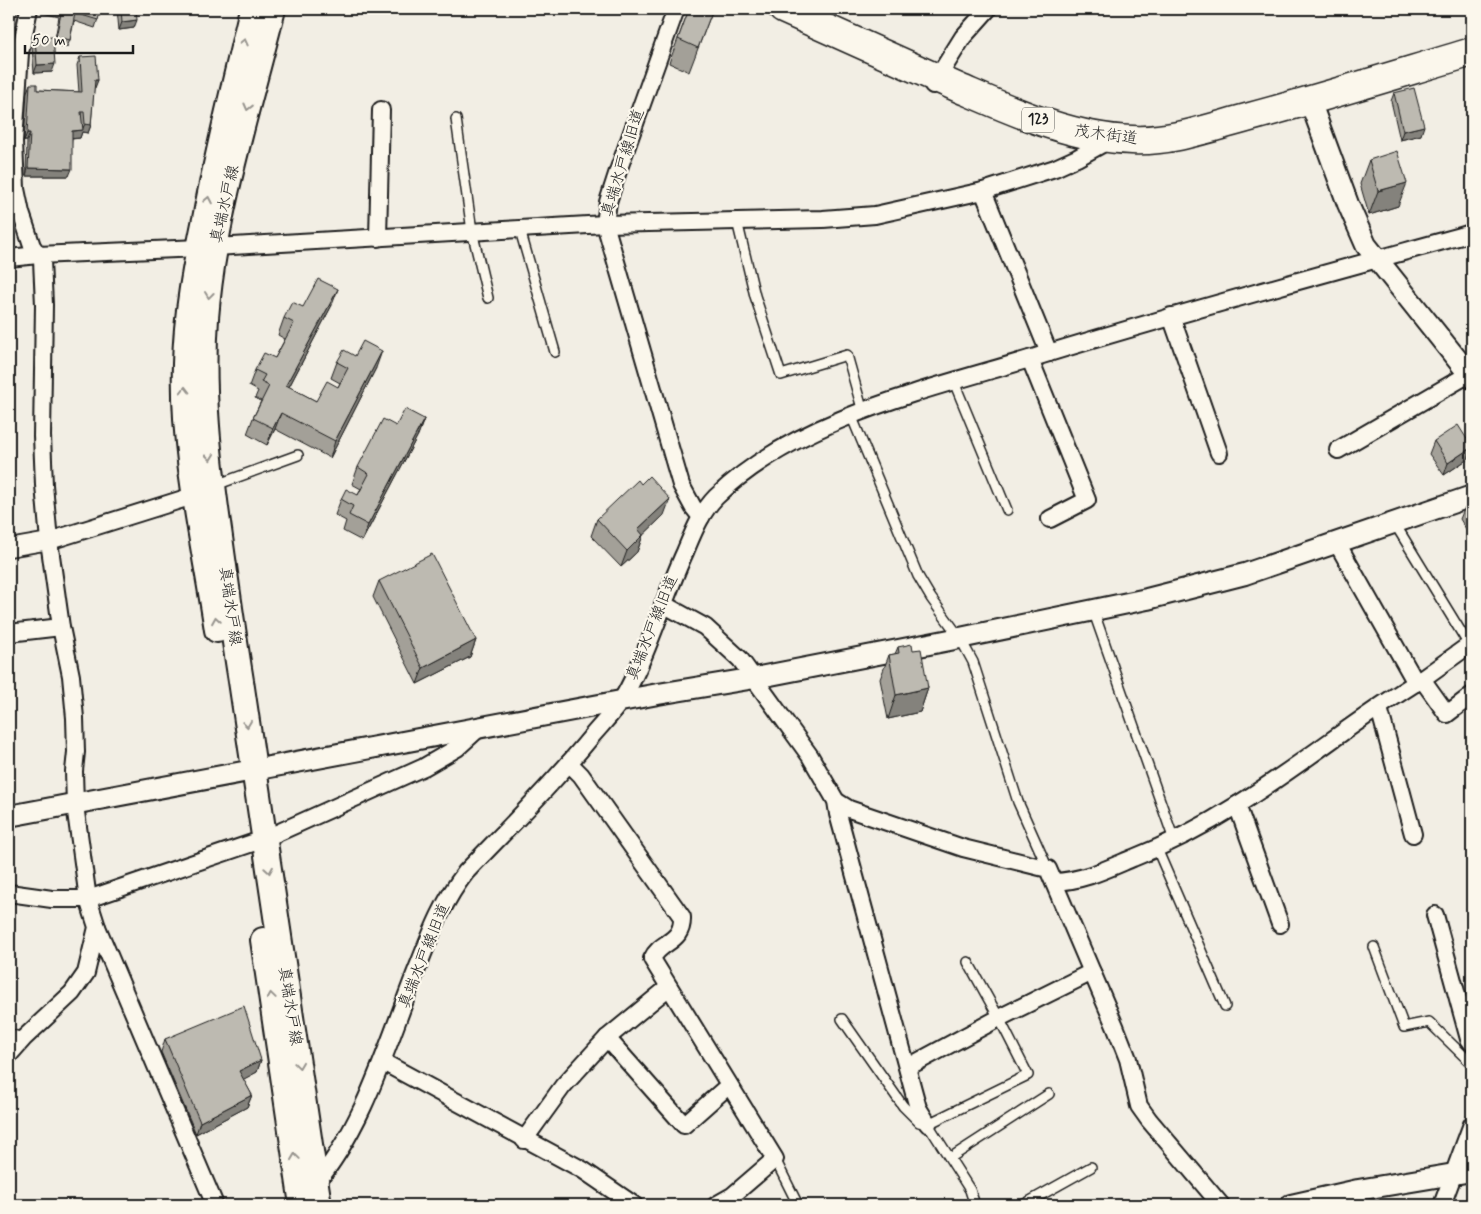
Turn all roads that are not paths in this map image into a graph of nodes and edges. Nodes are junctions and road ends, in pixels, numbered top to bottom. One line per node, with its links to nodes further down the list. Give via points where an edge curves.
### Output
1 (30, 9): 7 (street)
2 (252, 9): 22 (main road, 真端水戸線, one-way to 2, via 212,182)
3 (273, 9): 22 (main road, 真端水戸線, one-way to 22, via 229,184)
4 (676, 9): 17 (street, 真端水戸線旧道, via 618,171)
5 (783, 9): 9 (highway, 茂木街道 / 123)
6 (988, 9): 9 (street, via 963,37)
7 (15, 51): 14 (street)
8 (1472, 52): 10 (highway, 茂木街道 / 123)
9 (934, 84): 13 (highway, 茂木街道 / 123, via 1050,125)
10 (1310, 101): 13 (highway, 茂木街道 / 123, via 1180,135 1157,139); 25 (street, via 1353,217 1366,245)
11 (382, 110): 21 (street)
12 (456, 119): 19 (lane)
13 (1110, 139): 15 (street, via 1055,168)
14 (11, 140): 23 (street, via 21,213)
15 (983, 191): 16 (street, via 875,215); 29 (street)
16 (737, 221): 17 (street); 33 (lane, via 755,296 781,375 847,355)
17 (605, 224): 18 (street); 40 (street, 真端水戸線旧道, via 681,485)
18 (520, 230): 19 (street); 28 (lane)
19 (472, 231): 21 (street); 26 (lane)
20 (1472, 233): 25 (street)
21 (378, 238): 22 (street)
22 (207, 247): 23 (street); 37 (main road, 真端水戸線)
23 (38, 255): 24 (street); 43 (street, via 42,260 42,436)
24 (9, 258)
25 (1377, 259): 27 (street); 31 (street)
26 (488, 298)
27 (1171, 316): 29 (street); 35 (street)
28 (555, 352)
29 (1048, 353): 30 (street)
30 (1030, 359): 32 (street); 41 (street, via 1087,500)
31 (1470, 376): 34 (street)
32 (954, 382): 33 (street); 39 (lane)
33 (857, 413): 40 (street, via 761,461 714,499); 50 (lane, via 918,576)
34 (1338, 450)
35 (1219, 453)
36 (298, 455): 37 (lane)
37 (204, 491): 43 (street); 59 (main road, 真端水戸線)
38 (1472, 496): 42 (street)
39 (1007, 510)
40 (701, 517): 46 (street, 真端水戸線旧道)
41 (1050, 519)
42 (1395, 524): 44 (street); 51 (lane)
43 (49, 541): 45 (street); 48 (street)
44 (1337, 543): 47 (street, via 1245,574); 53 (street)
45 (9, 548)
46 (663, 604): 52 (street, via 705,627 740,659); 55 (street, 真端水戸線旧道)
47 (1093, 610): 50 (street); 65 (lane)
48 (62, 627): 49 (street); 61 (street, via 75,718)
49 (9, 633)
50 (960, 638): 52 (street); 68 (lane, via 974,662 1018,802)
51 (1471, 644): 53 (street)
52 (755, 678): 55 (street); 60 (street, via 810,756)
53 (1419, 681): 54 (street, via 1447,714); 56 (street)
54 (1472, 695)
55 (621, 701): 57 (street); 58 (street, 真端水戸線旧道)
56 (1378, 708): 62 (street); 64 (street)
57 (479, 728): 59 (street); 66 (street, via 457,748 424,768)
58 (569, 763): 77 (street, via 581,775 682,918 683,928 652,959); 85 (street, 真端水戸線旧道, via 454,887 426,946)
59 (246, 771): 61 (street); 66 (main road, 真端水戸線)
60 (836, 801): 68 (street, via 866,816); 87 (street)
61 (75, 805): 63 (street); 70 (street)
62 (1237, 806): 65 (street); 72 (street)
63 (9, 816)
64 (1413, 834)
65 (1174, 840): 67 (street)
66 (257, 842): 70 (street); 97 (main road, 真端水戸線)
67 (1157, 849): 68 (street, via 1088,877 1070,881); 78 (lane)
68 (1051, 876): 76 (street)
69 (9, 893): 70 (street, via 52,899)
70 (88, 899): 73 (street)
71 (1435, 915): 83 (street)
72 (1280, 924)
73 (97, 927): 81 (street, via 86,973 72,993); 98 (street)
74 (1374, 947): 86 (lane, via 1404,1027 1429,1022)
75 (968, 962): 79 (lane)
76 (1092, 972): 79 (street); 104 (street, via 1128,1059 1139,1106)
77 (669, 987): 82 (street); 88 (street)
78 (1225, 1006)
79 (999, 1018): 87 (street); 90 (lane, via 1028,1075)
80 (842, 1019): 90 (lane, via 903,1106 919,1122)
81 (16, 1036): 84 (street)
82 (607, 1038): 88 (street, via 684,1125); 92 (street, via 563,1086)
83 (1472, 1043)
84 (9, 1055)
85 (383, 1062): 92 (street); 97 (street, 真端水戸線旧道, via 346,1142)
86 (1472, 1064)
87 (908, 1067): 90 (street, via 918,1108)
88 (729, 1085): 94 (street)
89 (1049, 1094): 93 (lane)
90 (928, 1124): 93 (lane)
91 (1472, 1124): 96 (street)
92 (524, 1140): 99 (street, via 583,1170)
93 (950, 1158): 102 (lane, via 970,1190)
94 (775, 1159): 100 (street, via 732,1196); 101 (lane)
95 (1091, 1167): 103 (lane)
96 (1463, 1172): 105 (street); 106 (street)
97 (307, 1200)
98 (215, 1205)
99 (634, 1205)
100 (716, 1205)
101 (798, 1205)
102 (975, 1205)
103 (1023, 1205)
104 (1221, 1205)
105 (1290, 1205)
106 (1442, 1205)

